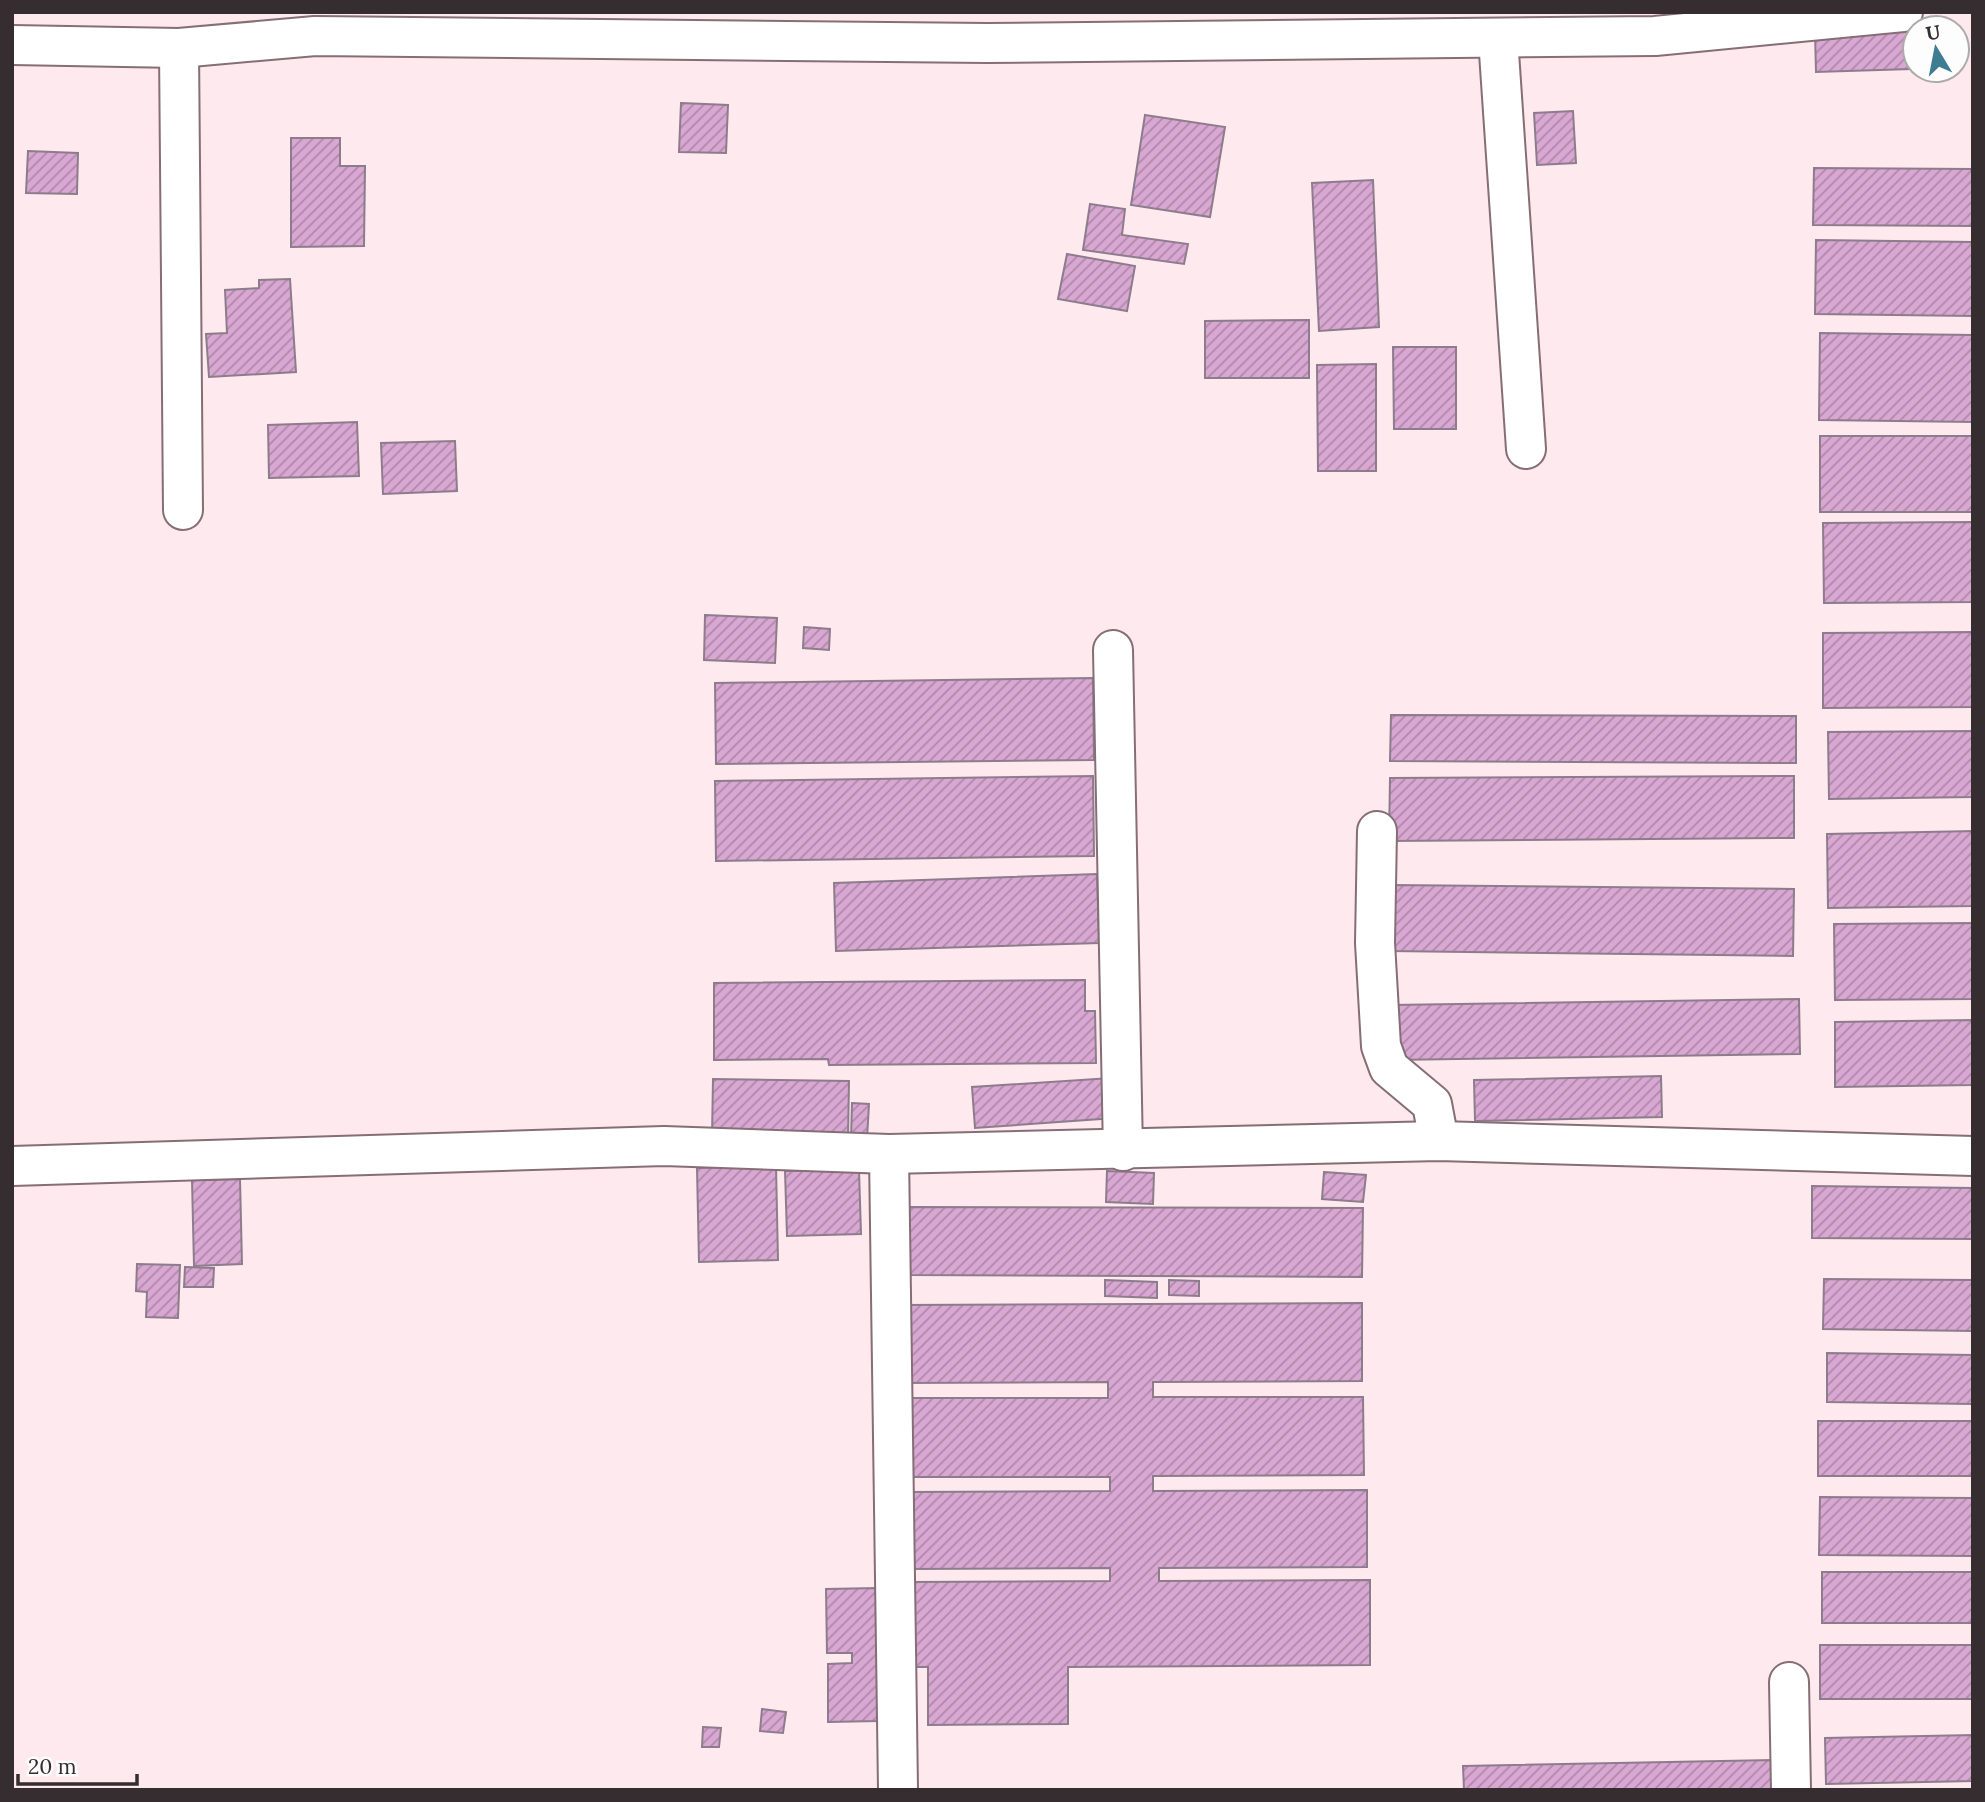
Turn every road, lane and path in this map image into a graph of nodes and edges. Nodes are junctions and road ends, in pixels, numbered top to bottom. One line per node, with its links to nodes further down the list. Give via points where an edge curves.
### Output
1 (1903, 12): 4 (street, via 1655,36)
2 (425, 24): 3 (street); 6 (street)
3 (987, 28): 4 (street)
4 (1498, 38): 7 (street)
5 (12, 45): 6 (street)
6 (180, 48): 8 (street)
7 (1526, 449)
8 (183, 510)
9 (1112, 650): 12 (street)
10 (1377, 831): 11 (street, via 1375,943 1381,1045 1389,1068 1432,1104)
11 (1439, 1141): 12 (street); 14 (street)
12 (1123, 1151): 13 (street)
13 (889, 1154): 15 (street, via 664,1146); 17 (street)
14 (1973, 1156)
15 (12, 1166)
16 (1789, 1682): 18 (street)
17 (898, 1790)
18 (1791, 1790)

